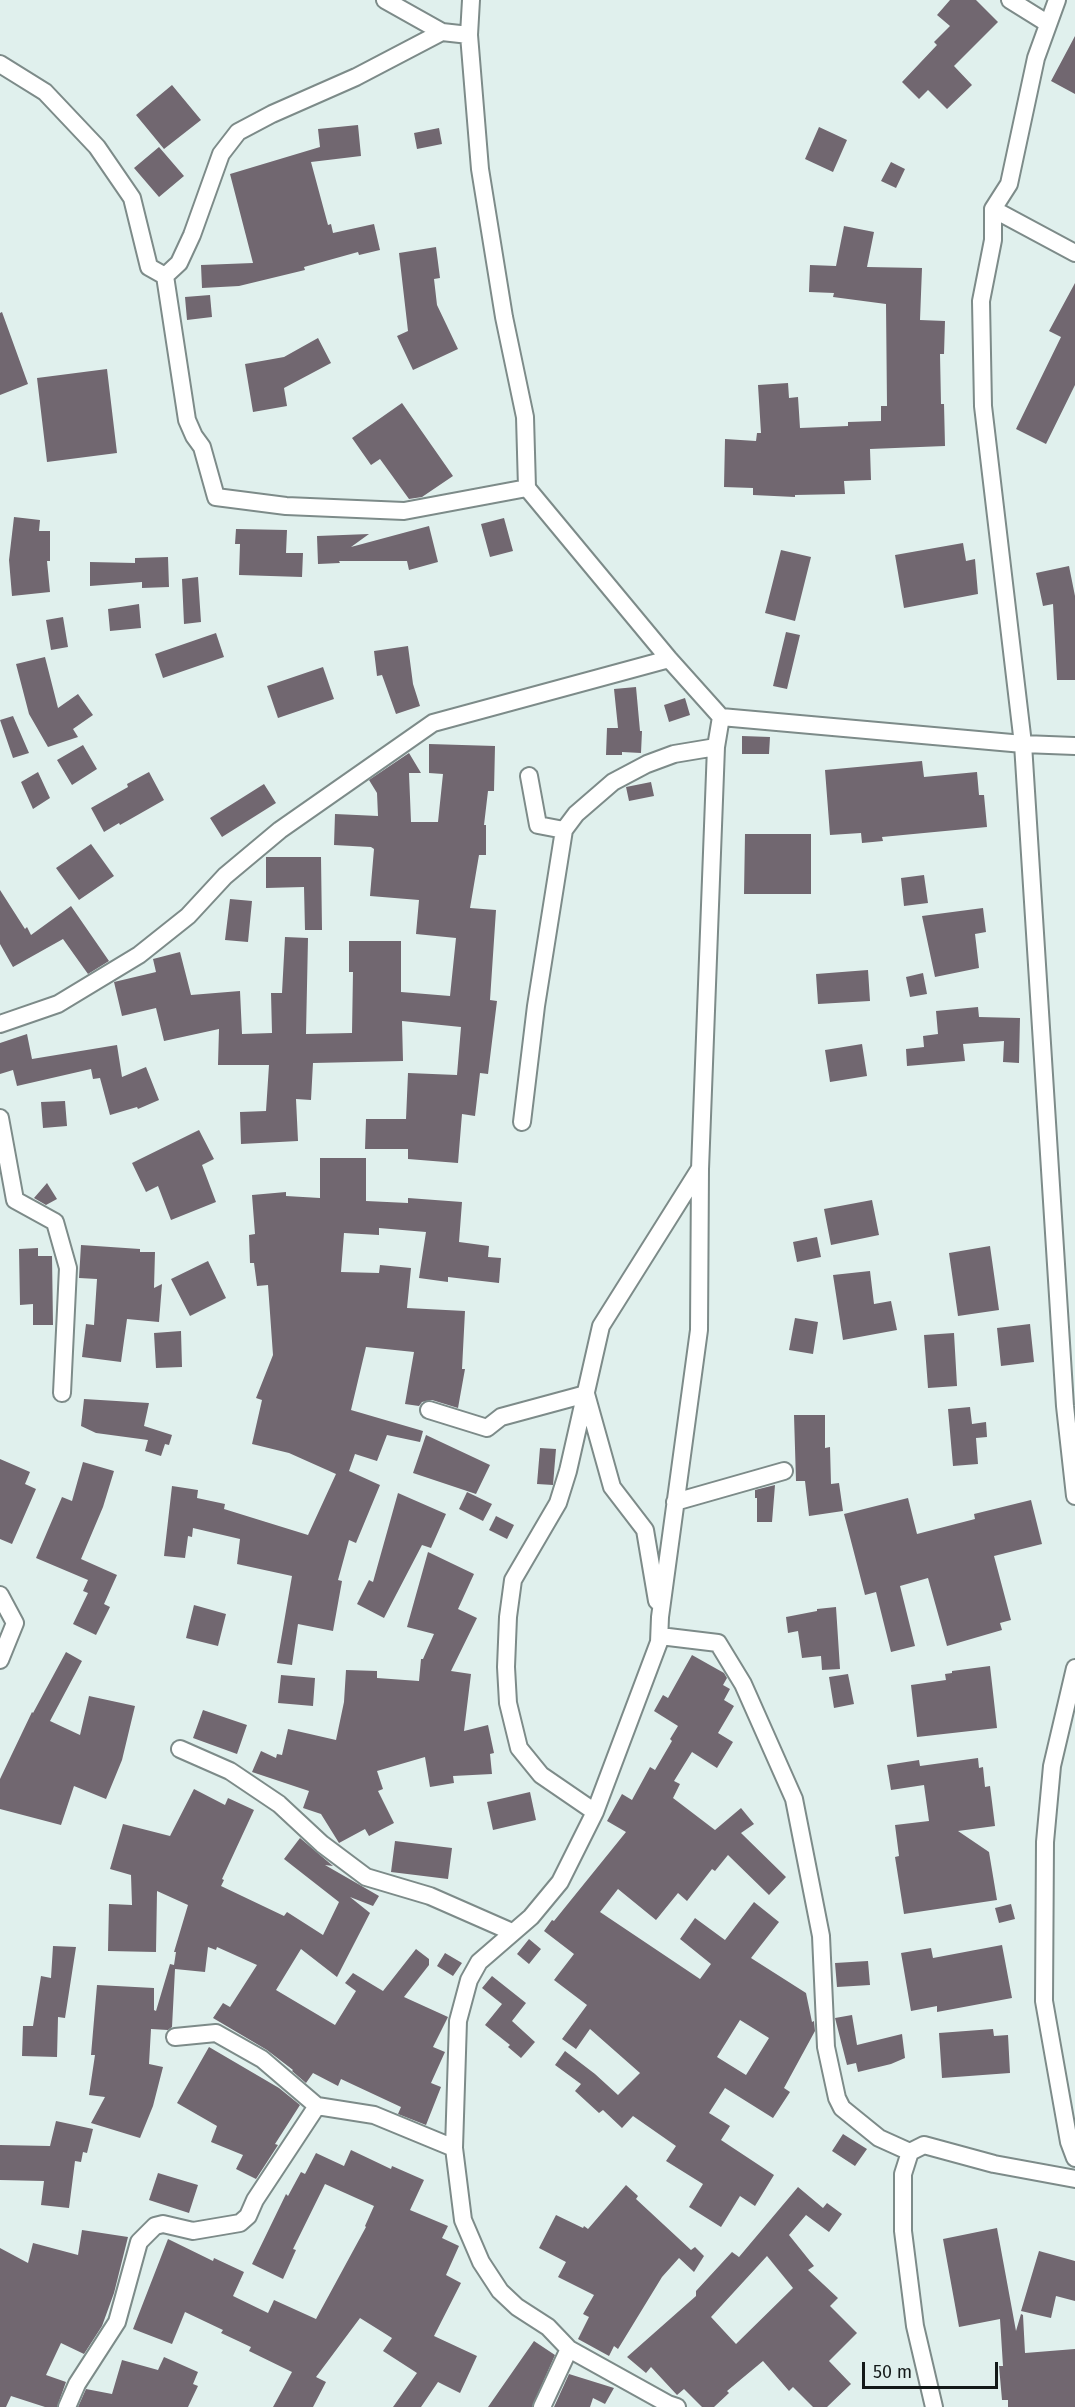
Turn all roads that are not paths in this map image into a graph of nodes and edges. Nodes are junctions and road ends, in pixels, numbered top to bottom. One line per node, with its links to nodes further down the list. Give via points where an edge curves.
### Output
1 (385, 0): 6 (street)
2 (471, 0): 7 (street)
3 (1010, 0): 5 (street)
4 (1057, 0): 5 (street)
5 (1047, 22): 9 (street, via 1009,184)
6 (442, 32): 7 (street); 11 (street, via 237,132 221,154 179,263)
7 (470, 35): 12 (street, via 480,169 525,417)
8 (0, 64): 11 (street, via 45,92 97,147 132,198 149,267)
9 (993, 209): 10 (street); 15 (street, via 993,240 981,301 983,406)
10 (1075, 253)
11 (165, 276): 12 (street, via 187,420 202,447 216,497 286,507 404,512)
12 (527, 488): 13 (street)
13 (669, 659): 14 (street); 20 (street, via 433,723 280,830 225,876 188,916 139,955 58,1004)
14 (721, 717): 15 (street); 17 (street)
15 (1023, 744): 16 (street); 26 (street)
16 (1075, 746)
17 (716, 747): 19 (street, via 674,754 622,777 576,814); 23 (street)
18 (529, 776): 19 (street, via 538,825)
19 (564, 830): 22 (street)
20 (0, 1024)
21 (0, 1118): 24 (street, via 15,1200 55,1222 68,1268)
22 (522, 1122)
23 (700, 1169): 25 (street, via 601,1326); 30 (street, via 699,1330)
24 (62, 1393)
25 (586, 1394): 27 (street, via 501,1417 487,1428); 32 (street, via 612,1487 645,1530); 37 (street, via 558,1503 513,1580 506,1667 508,1703 519,1748 541,1775)
26 (1070, 1405): 29 (street)
27 (429, 1410)
28 (784, 1471): 30 (street)
29 (1075, 1496)
30 (675, 1502): 32 (street)
31 (0, 1595): 34 (street, via 15,1623)
32 (660, 1617): 33 (street)
33 (660, 1636): 37 (street); 42 (street, via 718,1643 743,1684 794,1799 821,1935 826,2047 837,2098 842,2108 879,2138)
34 (0, 1660)
35 (1075, 1668): 43 (street, via 1052,1766 1045,1842 1044,2001)
36 (180, 1749): 38 (street, via 230,1771 279,1804 366,1878 430,1896)
37 (595, 1812): 38 (street, via 561,1882 531,1917)
38 (512, 1932): 41 (street, via 479,1962 469,1980 458,2021)
39 (175, 2037): 40 (street, via 216,2033 262,2059)
40 (317, 2106): 41 (street, via 374,2115); 46 (street, via 240,2223 193,2231 164,2224 155,2226 138,2242 117,2322 77,2384)
41 (454, 2148): 45 (street, via 463,2220 481,2262 500,2291 548,2327)
42 (910, 2152): 44 (street, via 924,2145 994,2164); 49 (street, via 903,2174 903,2231 915,2326)
43 (1075, 2158)
44 (1075, 2179)
45 (569, 2349): 47 (street); 48 (street)
46 (67, 2407)
47 (542, 2407)
48 (677, 2407)
49 (934, 2407)

